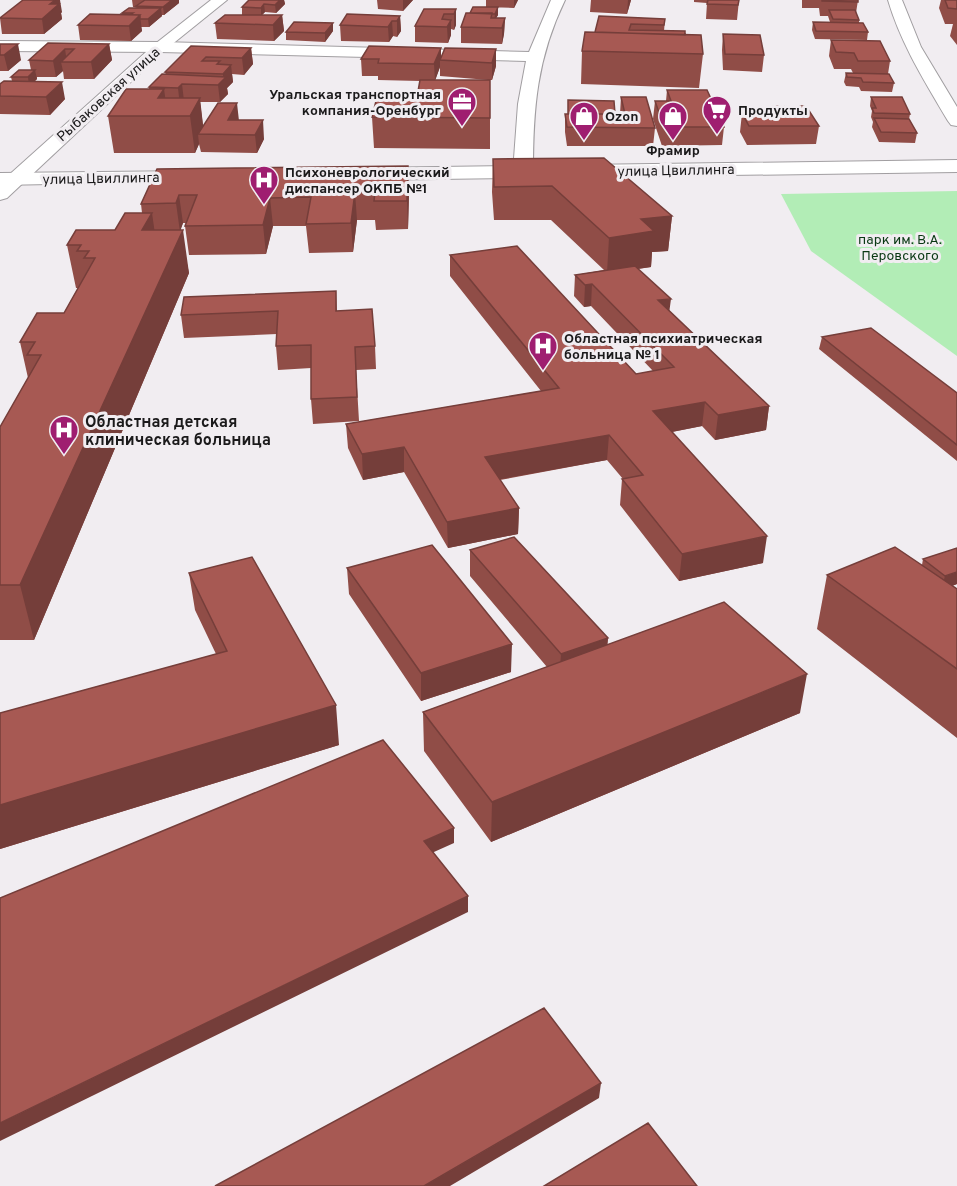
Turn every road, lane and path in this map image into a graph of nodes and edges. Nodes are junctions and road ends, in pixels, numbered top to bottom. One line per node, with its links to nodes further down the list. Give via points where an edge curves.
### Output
1 (220, 0): 5 (street, Рыбаковская улица)
2 (558, 0): 6 (street)
3 (895, 0): 7 (street, via 915,51)
4 (0, 46): 5 (street)
5 (160, 47): 6 (street); 12 (street, Рыбаковская улица)
6 (533, 57): 9 (street, via 525,96)
7 (957, 121)
8 (957, 166): 9 (street, улица Цвиллинга)
9 (523, 172): 10 (street, улица Цвиллинга)
10 (343, 175)
11 (214, 176): 12 (street, улица Цвиллинга)
12 (7, 179): 13 (street, Рыбаковская улица)
13 (0, 194)

